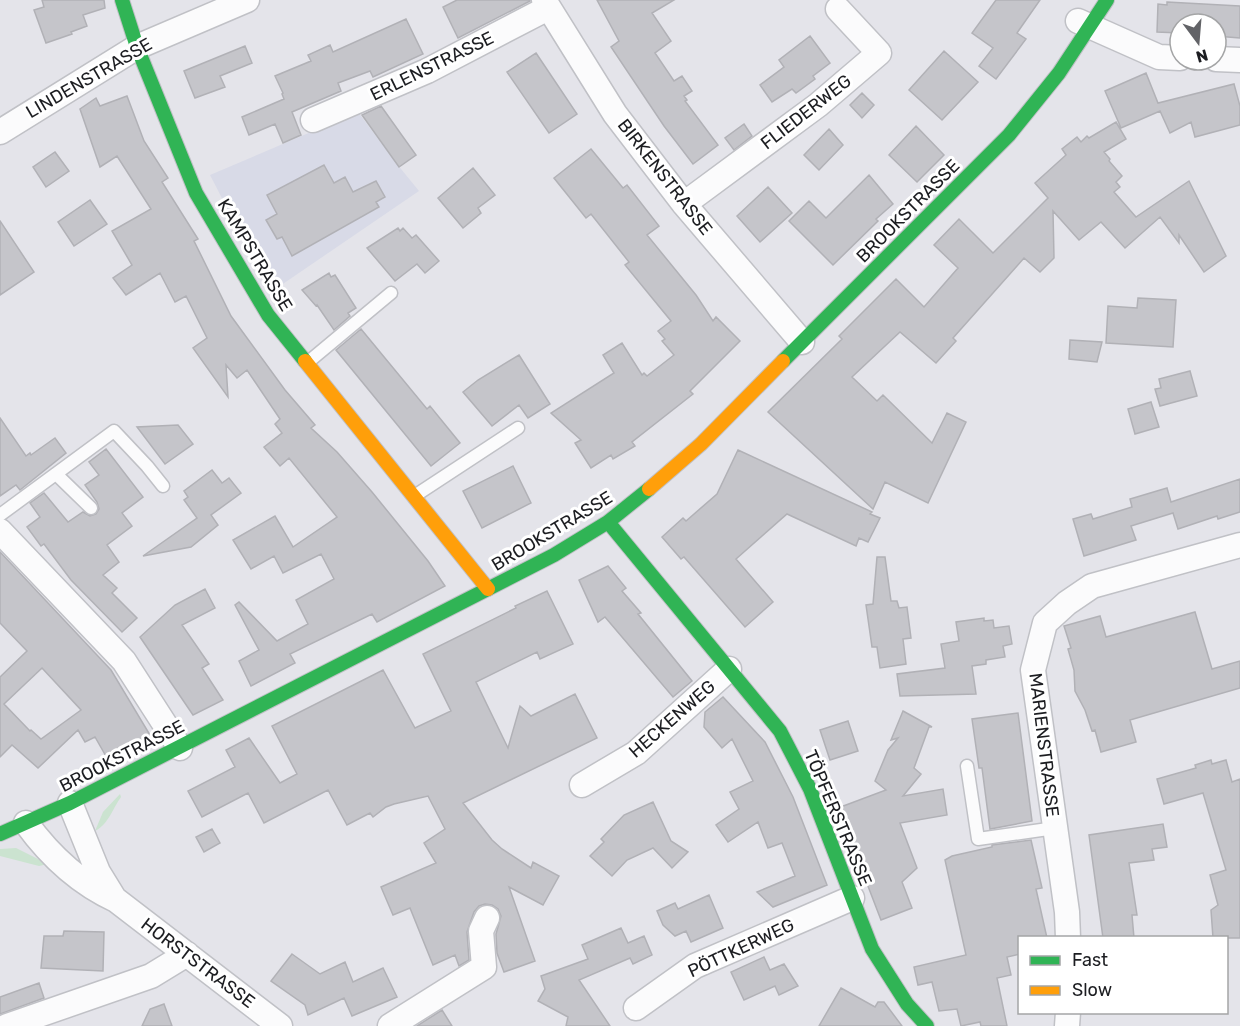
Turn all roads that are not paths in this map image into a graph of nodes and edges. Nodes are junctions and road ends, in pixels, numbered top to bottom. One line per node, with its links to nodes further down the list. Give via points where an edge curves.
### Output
1 (122, 0): 8 (main road, KAMPSTRASSE)
2 (247, 0): 8 (street, LINDENSTRASSE)
3 (1092, 0): 7 (main road, BROOKSTRASSE)
4 (1107, 0): 7 (main road, BROOKSTRASSE)
5 (546, 4): 10 (street, ERLENSTRASSE, via 427,71); 12 (street, BIRKENSTRASSE, via 615,114)
6 (838, 9): 12 (street, FLIEDERWEG, via 879,53 818,105)
7 (1084, 24): 9 (street); 14 (main road, BROOKSTRASSE, via 1059,73 1009,135)
8 (137, 47): 11 (street, LINDENSTRASSE); 15 (main road, KAMPSTRASSE, via 196,193 268,315)
9 (1168, 57)
10 (313, 120)
11 (0, 132)
12 (684, 204): 14 (street, BIRKENSTRASSE)
13 (391, 293): 15 (lane)
14 (802, 342): 22 (main road, BROOKSTRASSE, via 701,444)
15 (306, 363): 19 (main road, KAMPSTRASSE)
16 (518, 428): 19 (lane)
17 (56, 474): 18 (lane, via 114,431); 20 (lane); 21 (lane)
18 (163, 486)
19 (414, 496): 25 (main road, KAMPSTRASSE)
20 (91, 508)
21 (0, 515)
22 (608, 522): 25 (main road, BROOKSTRASSE); 26 (main road, TÖPFERSTRASSE)
23 (0, 531): 27 (street, via 124,660)
24 (1240, 545): 32 (street, MARIENSTRASSE, via 1092,586 1045,623 1033,670)
25 (488, 589): 27 (main road, BROOKSTRASSE)
26 (729, 669): 29 (street, HECKENWEG, via 636,753); 34 (main road, TÖPFERSTRASSE, via 780,731 810,789)
27 (180, 748): 30 (main road, BROOKSTRASSE)
28 (967, 766): 32 (lane, via 978,839)
29 (582, 785)
30 (70, 803): 31 (main road, BROOKSTRASSE); 35 (street, HORSTSTRASSE, via 98,872)
31 (26, 823): 33 (main road, BROOKSTRASSE); 35 (street, HORSTSTRASSE, via 51,854 76,876)
32 (1055, 828): 37 (street, MARIENSTRASSE)
33 (0, 834)
34 (852, 898): 39 (street, PÖTTKERWEG, via 695,966); 43 (main road, TÖPFERSTRASSE, via 872,949 907,1004)
35 (116, 900): 38 (street, HORSTSTRASSE)
36 (487, 918): 42 (street, via 481,932 484,967)
37 (1068, 936)
38 (187, 954): 40 (street, via 151,976); 41 (street, HORSTSTRASSE)
39 (636, 1008)
40 (7, 1026)
41 (280, 1026)
42 (390, 1026)
43 (927, 1026)

